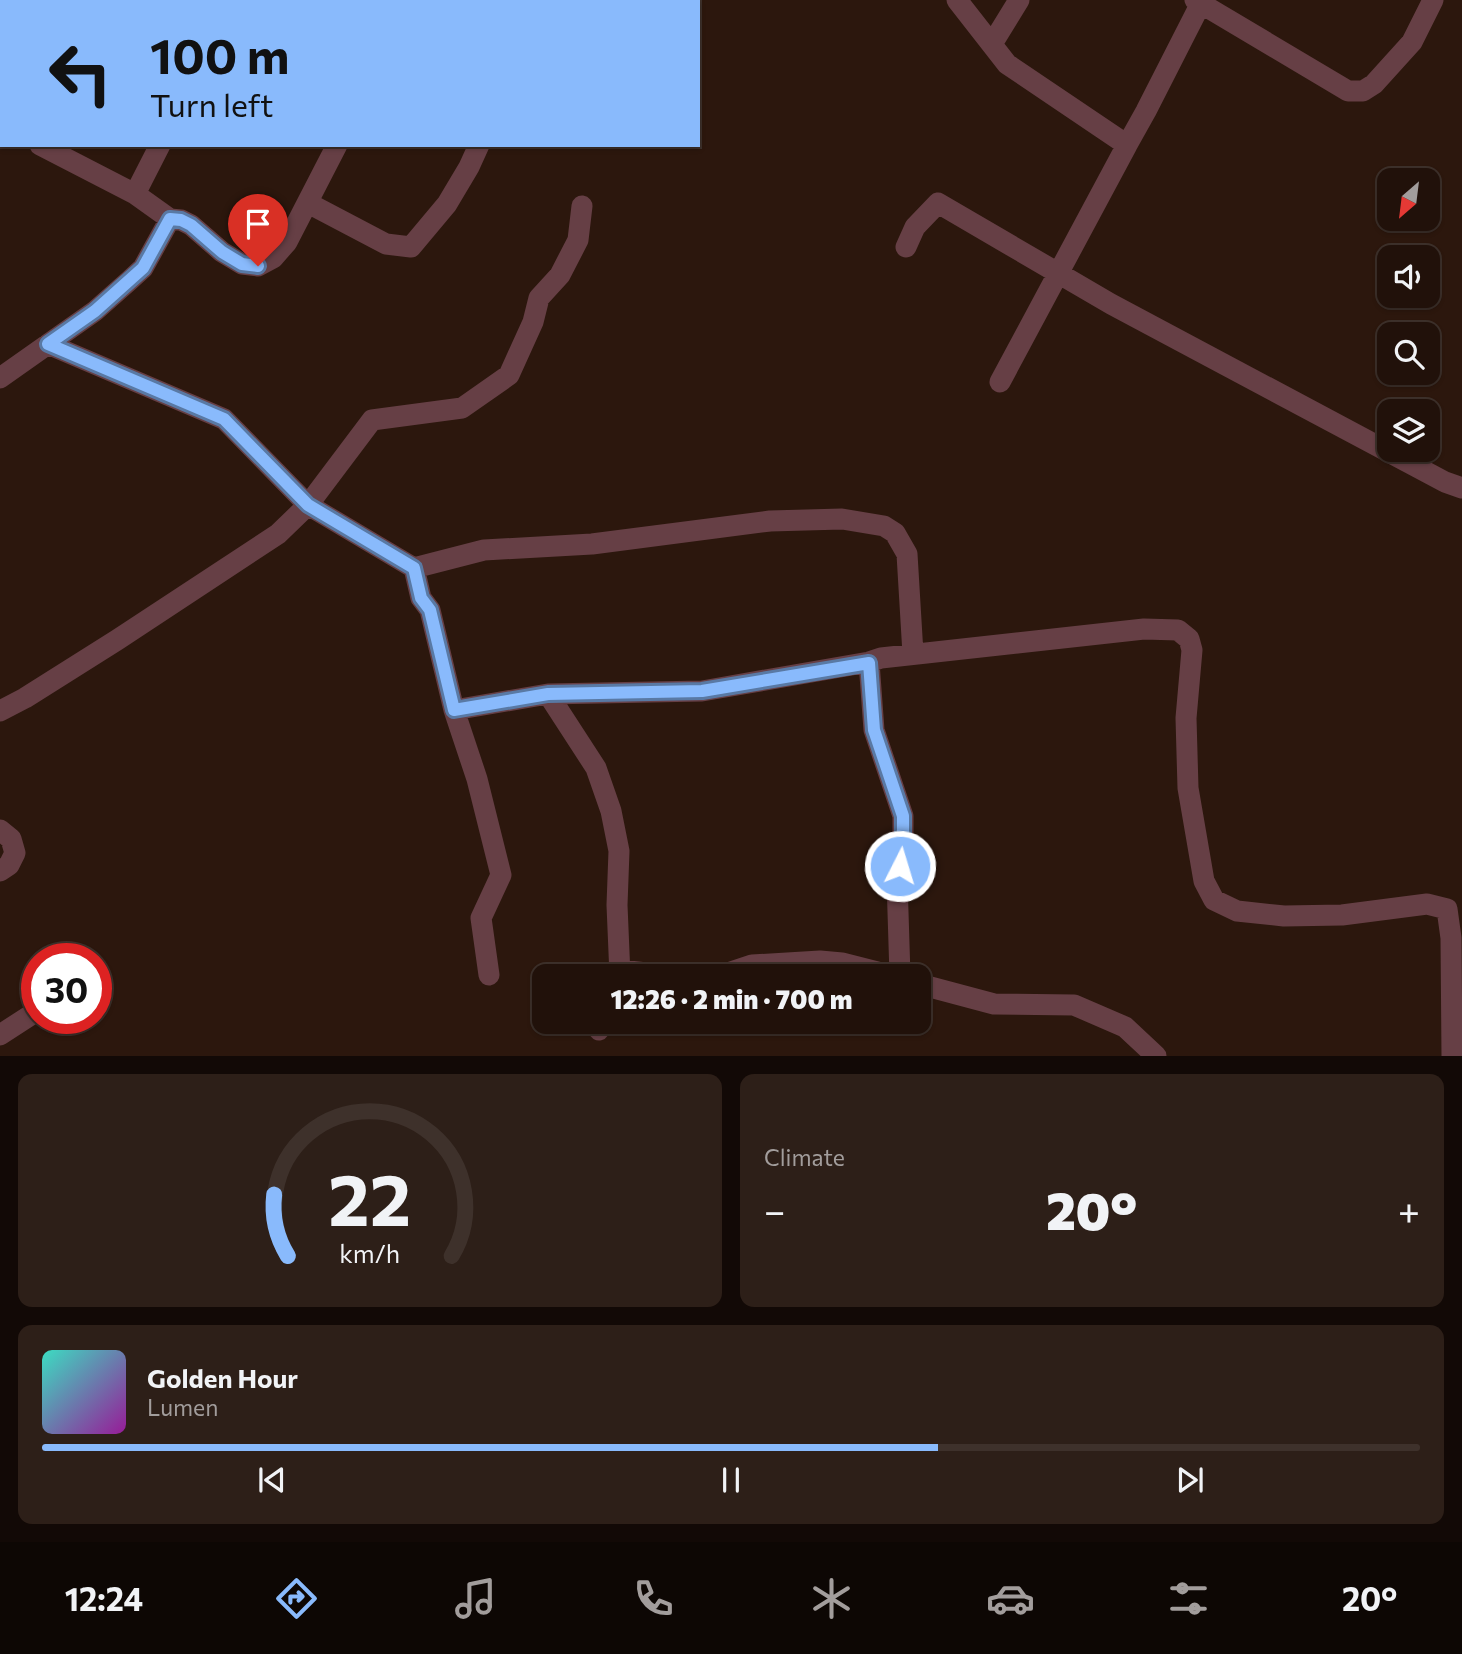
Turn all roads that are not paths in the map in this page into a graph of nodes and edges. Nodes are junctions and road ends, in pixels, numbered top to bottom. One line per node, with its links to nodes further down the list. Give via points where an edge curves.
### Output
1 (957, 0): 5 (street)
2 (1019, 0): 5 (street)
3 (1433, 0): 4 (street, via 1412,42 1363,91 1348,91)
4 (1198, 2): 6 (street)
5 (992, 44): 6 (street, via 1007,64)
6 (1127, 145): 16 (street)
7 (44, 147): 11 (street)
8 (159, 147): 11 (street)
9 (336, 147): 12 (street)
10 (478, 147): 12 (street, via 447,204 411,247 386,244)
11 (135, 194): 14 (street)
12 (308, 202): 14 (street, via 287,242 274,258 258,266 242,264 191,225)
13 (582, 206): 21 (street, via 578,240 560,275 539,298 509,374 462,408 372,421)
14 (170, 219): 17 (street, via 143,268 95,311)
15 (906, 247): 16 (street, via 915,227 938,203)
16 (1057, 274): 19 (street); 20 (street)
17 (48, 344): 18 (street); 21 (street, via 224,419)
18 (0, 378)
19 (1000, 382)
20 (1462, 488)
21 (308, 505): 22 (street); 27 (street, via 278,534)
22 (414, 568): 23 (street, via 484,550 593,544 770,521 842,519 884,526 895,533 906,554); 26 (street, via 421,598 430,610)
23 (913, 654): 24 (street); 30 (street, via 1144,629 1178,630 1189,639 1192,650 1186,718 1188,788 1205,881 1214,900 1237,911 1284,916 1342,915 1427,904)
24 (869, 663): 25 (street, via 702,691); 34 (street, via 874,730 903,816 897,880)
25 (548, 694): 26 (street); 31 (street, via 596,768 611,811 619,851)
26 (454, 710): 35 (street, via 477,779 500,875 481,918)
27 (0, 711)
28 (0, 830): 29 (street, via 11,839 15,853)
29 (0, 871)
30 (1455, 909): 40 (street)
31 (620, 964)
32 (769, 964): 33 (street)
33 (849, 964)
34 (900, 964)
35 (489, 975)
36 (931, 987): 39 (street, via 994,1004 1074,1005 1125,1027)
37 (21, 1021): 38 (street)
38 (0, 1035)
39 (1156, 1055)
40 (1452, 1055)

